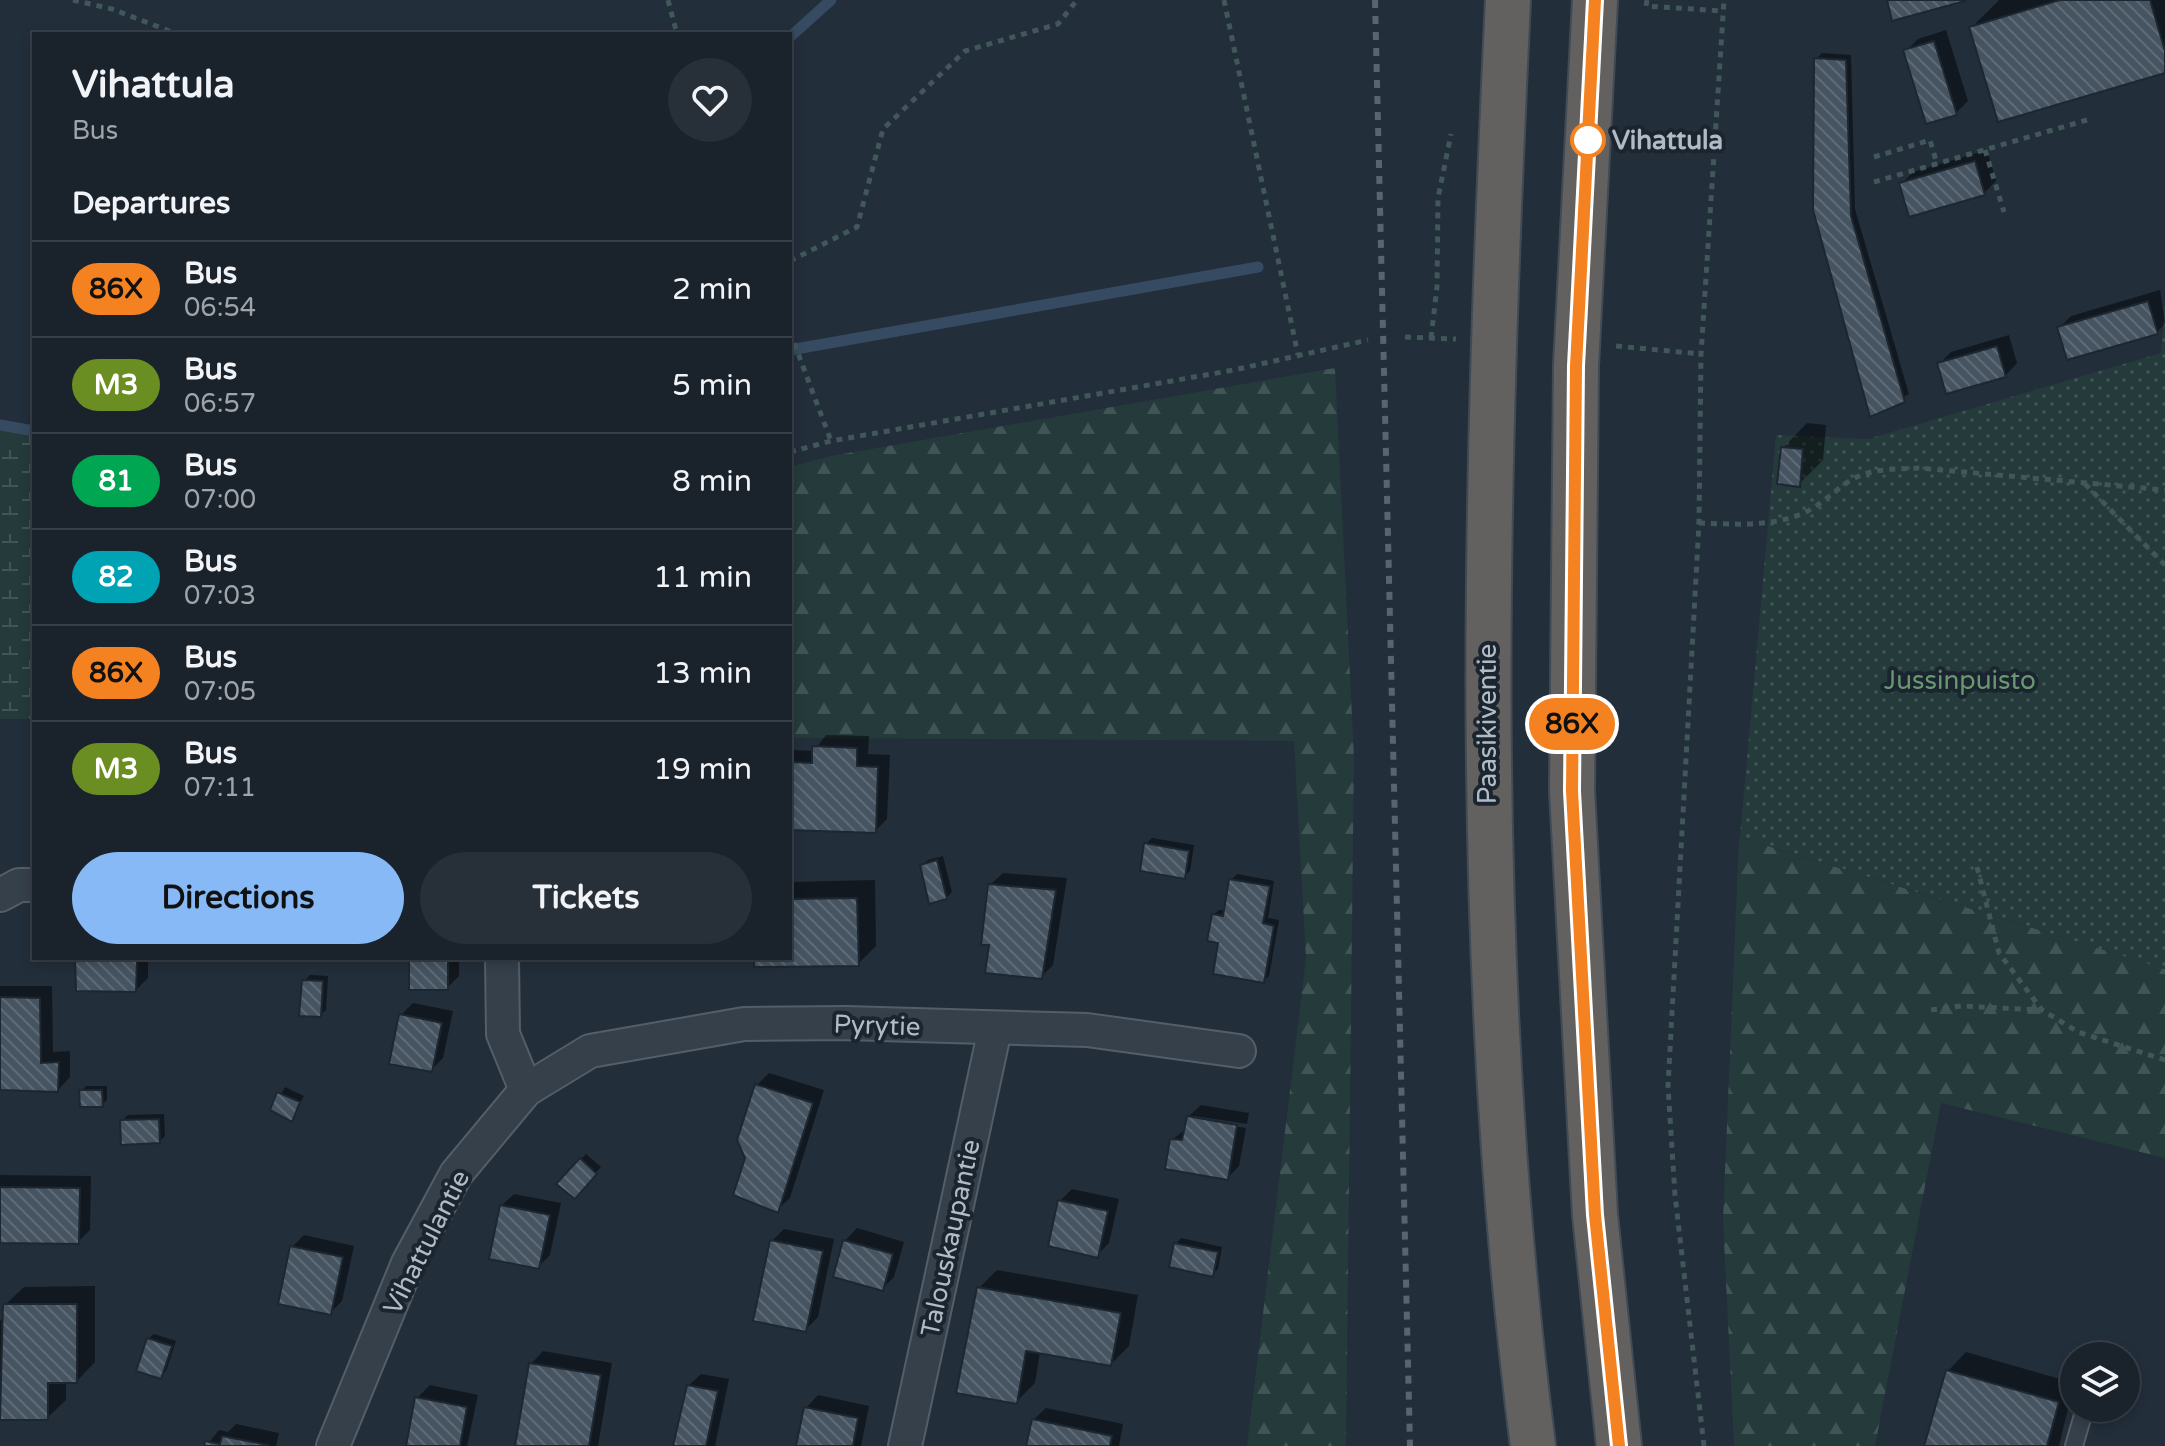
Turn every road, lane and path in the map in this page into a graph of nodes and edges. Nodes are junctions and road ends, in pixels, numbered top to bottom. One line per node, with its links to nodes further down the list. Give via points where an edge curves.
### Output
1 (73, 0): 10 (path)
2 (668, 0): 11 (path)
3 (1077, 0): 19 (path, via 1058,24 965,51 883,129 857,227)
4 (1224, 0): 27 (path)
5 (1508, 0): 47 (highway, Paasikiventie, via 1491,356 1487,791 1510,1229)
6 (1595, 0): 48 (highway, via 1576,366 1572,791 1595,1215)
7 (1647, 0): 9 (path, via 1646,6)
8 (1724, 0): 9 (path)
9 (1723, 11): 26 (path)
10 (172, 32)
11 (676, 32)
12 (2087, 120): 14 (path)
13 (1451, 134): 21 (path, via 1438,198)
14 (1985, 150): 16 (path); 18 (path)
15 (1874, 157): 16 (path, via 1930,140)
16 (1937, 164): 17 (path)
17 (1874, 182)
18 (2004, 212)
19 (792, 260)
20 (1405, 337): 21 (path)
21 (1431, 338): 22 (path)
22 (1461, 339)
23 (1368, 340): 27 (path)
24 (792, 341): 28 (path)
25 (1607, 345): 26 (path)
26 (1701, 354): 32 (path)
27 (1298, 356): 28 (path)
28 (831, 441): 29 (path)
29 (792, 451)
30 (2085, 484): 31 (path); 32 (path, via 1919,468 1883,470 1854,478 1797,516 1746,525); 33 (path)
31 (2165, 490)
32 (1699, 523): 49 (path, via 1668,1086)
33 (2165, 565)
34 (1977, 867): 39 (path, via 1999,953)
35 (32, 885): 36 (street)
36 (0, 895)
37 (502, 960): 43 (street, via 503,1034)
38 (1931, 1010): 39 (path)
39 (2042, 1010): 42 (path, via 2078,1032)
40 (995, 1029): 41 (street, Pyrytie, via 1087,1030); 43 (street, Pyrytie, via 744,1024 590,1051); 46 (street, Talouskaupantie)
41 (1239, 1051)
42 (2165, 1060)
43 (526, 1090): 45 (street, Vihattulantie, via 456,1174 408,1263)
44 (2081, 1422): 50 (lane)
45 (333, 1446)
46 (905, 1446)
47 (1533, 1446)
48 (1619, 1446)
49 (1704, 1446)
50 (2074, 1446)

